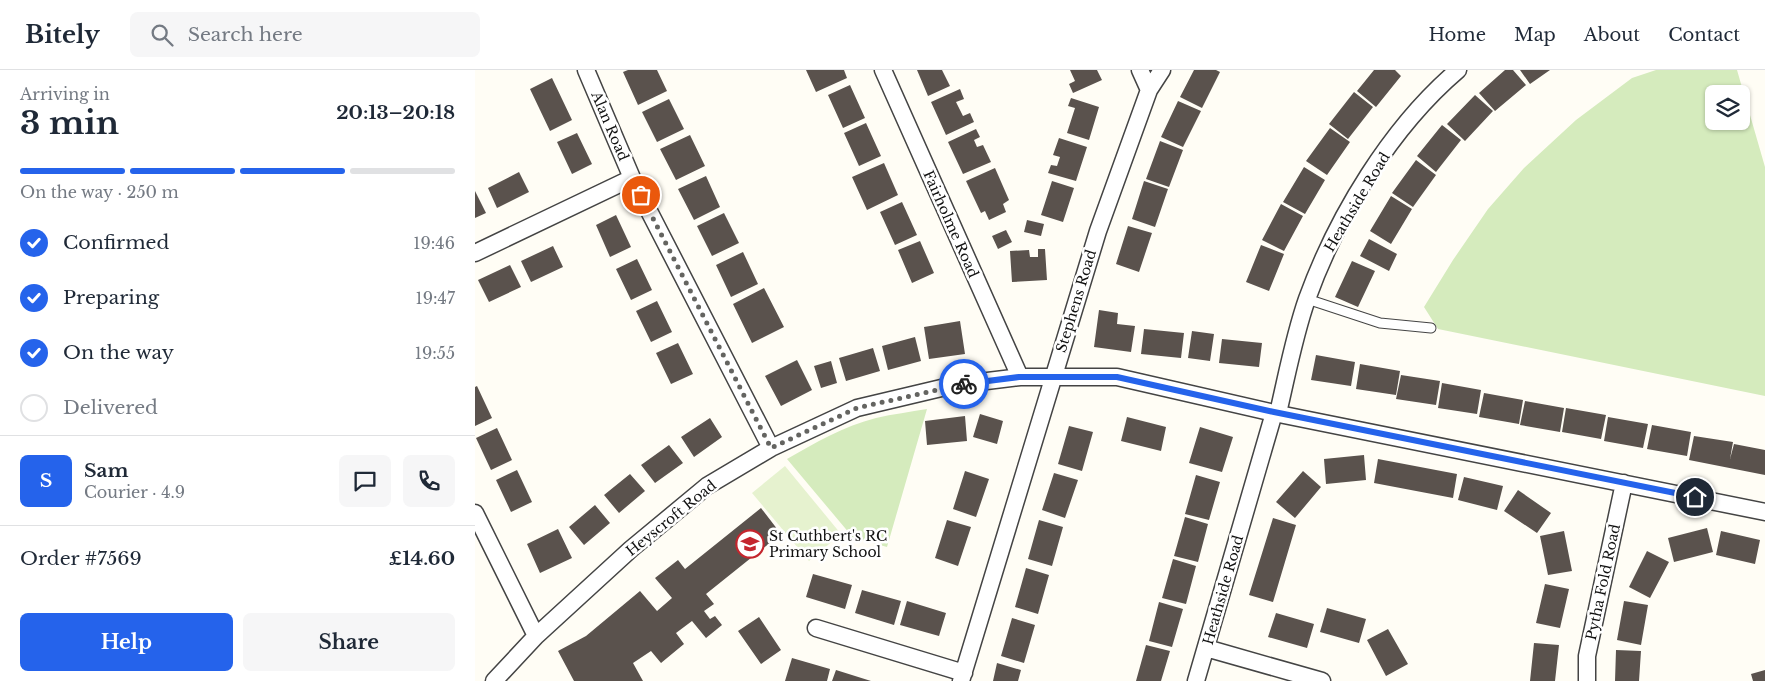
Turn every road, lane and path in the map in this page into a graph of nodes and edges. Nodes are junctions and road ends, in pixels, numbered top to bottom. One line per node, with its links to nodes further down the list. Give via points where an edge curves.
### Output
1 (586, 70): 7 (street, Alan Road)
2 (883, 70): 11 (street, Fairholme Road)
3 (1140, 70): 6 (street)
4 (1161, 70): 6 (street, Stephens Road)
5 (1458, 70): 9 (street, Heathside Road, via 1436,89 1397,135 1371,173 1325,254)
6 (1149, 90): 12 (street, Stephens Road, via 1098,231)
7 (632, 178): 8 (street); 14 (street, Alan Road)
8 (475, 253)
9 (1307, 300): 10 (lane, via 1379,323); 13 (street, Heathside Road)
10 (1431, 328)
11 (1019, 377): 12 (street, Heyscroft Road); 14 (street, Heyscroft Road, via 954,385 857,408)
12 (1053, 377): 13 (street, Heyscroft Road, via 1117,377); 21 (street, Stephens Road)
13 (1276, 413): 15 (street, Heyscroft Road); 20 (street, Heathside Road)
14 (771, 448): 19 (street, Heyscroft Road, via 707,486 631,549)
15 (1624, 483): 16 (street, Heyscroft Road); 25 (street, Pytha Fold Road, via 1587,656)
16 (1765, 512)
17 (475, 513): 19 (street)
18 (816, 628): 21 (street)
19 (537, 636): 22 (street, Heyscroft Road)
20 (1206, 648): 23 (street, Heathside Road); 24 (street)
21 (963, 677)
22 (494, 681)
23 (1197, 681)
24 (1322, 681)
25 (1587, 681)

